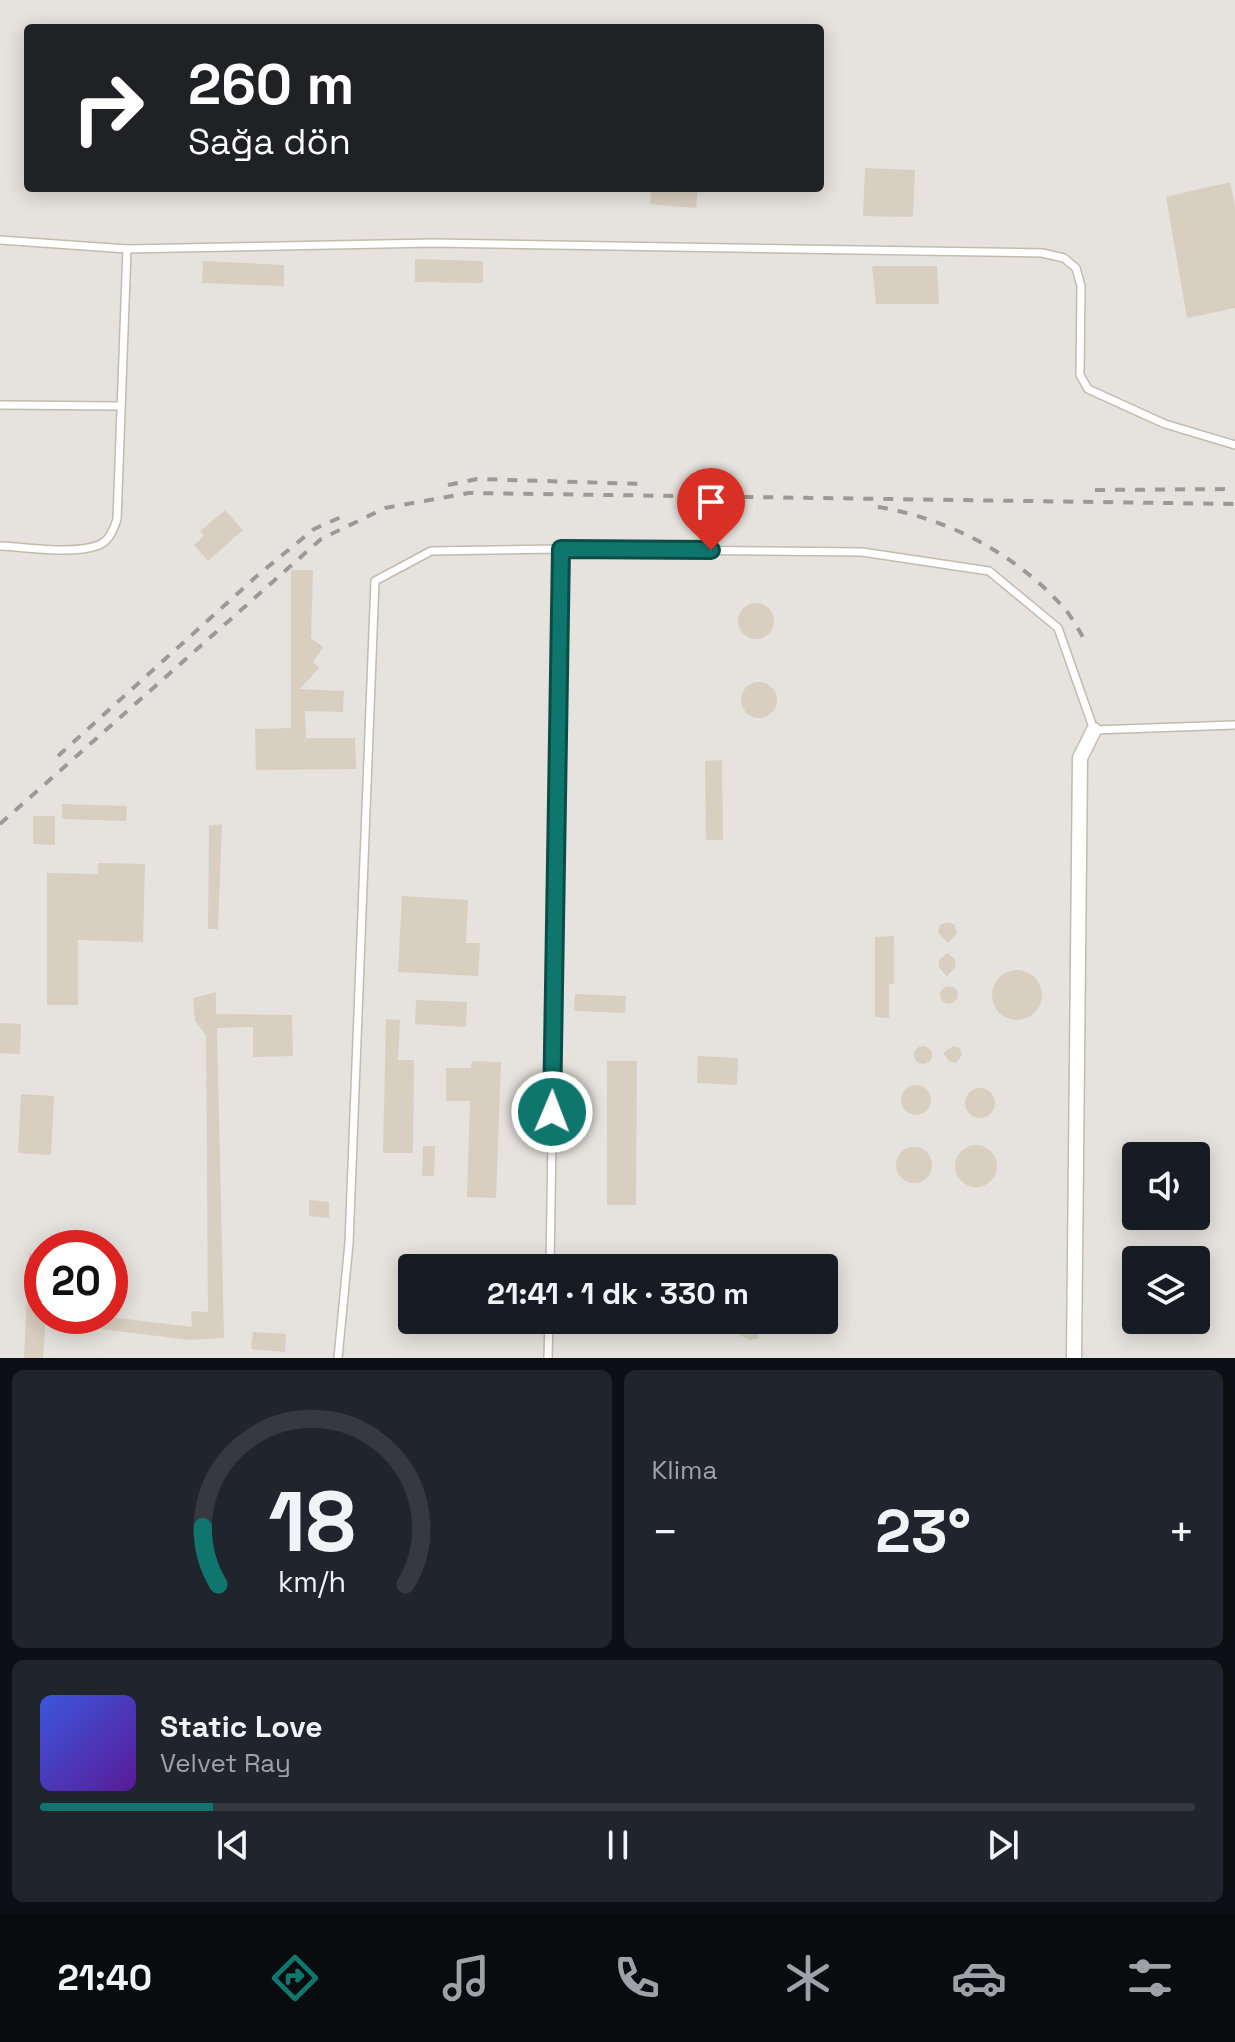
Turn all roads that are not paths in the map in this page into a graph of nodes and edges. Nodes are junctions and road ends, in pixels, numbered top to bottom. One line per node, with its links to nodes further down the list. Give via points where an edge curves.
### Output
1 (0, 240): 2 (lane)
2 (127, 249): 4 (lane); 5 (lane, via 433,243 1042,253 1064,258 1076,268 1081,286 1080,375 1088,389 1165,424)
3 (0, 405): 4 (lane)
4 (120, 406): 6 (lane, via 113,532 100,545 75,549)
5 (1235, 445)
6 (0, 546)
7 (561, 549): 9 (lane, via 862,552 989,571 1058,628); 10 (lane); 12 (lane, via 431,551 375,581 349,1243)
8 (1235, 725): 9 (lane)
9 (1094, 730): 14 (street, via 1080,758)
10 (550, 1254)
11 (549, 1334): 13 (lane)
12 (338, 1358)
13 (548, 1358)
14 (1074, 1358)

